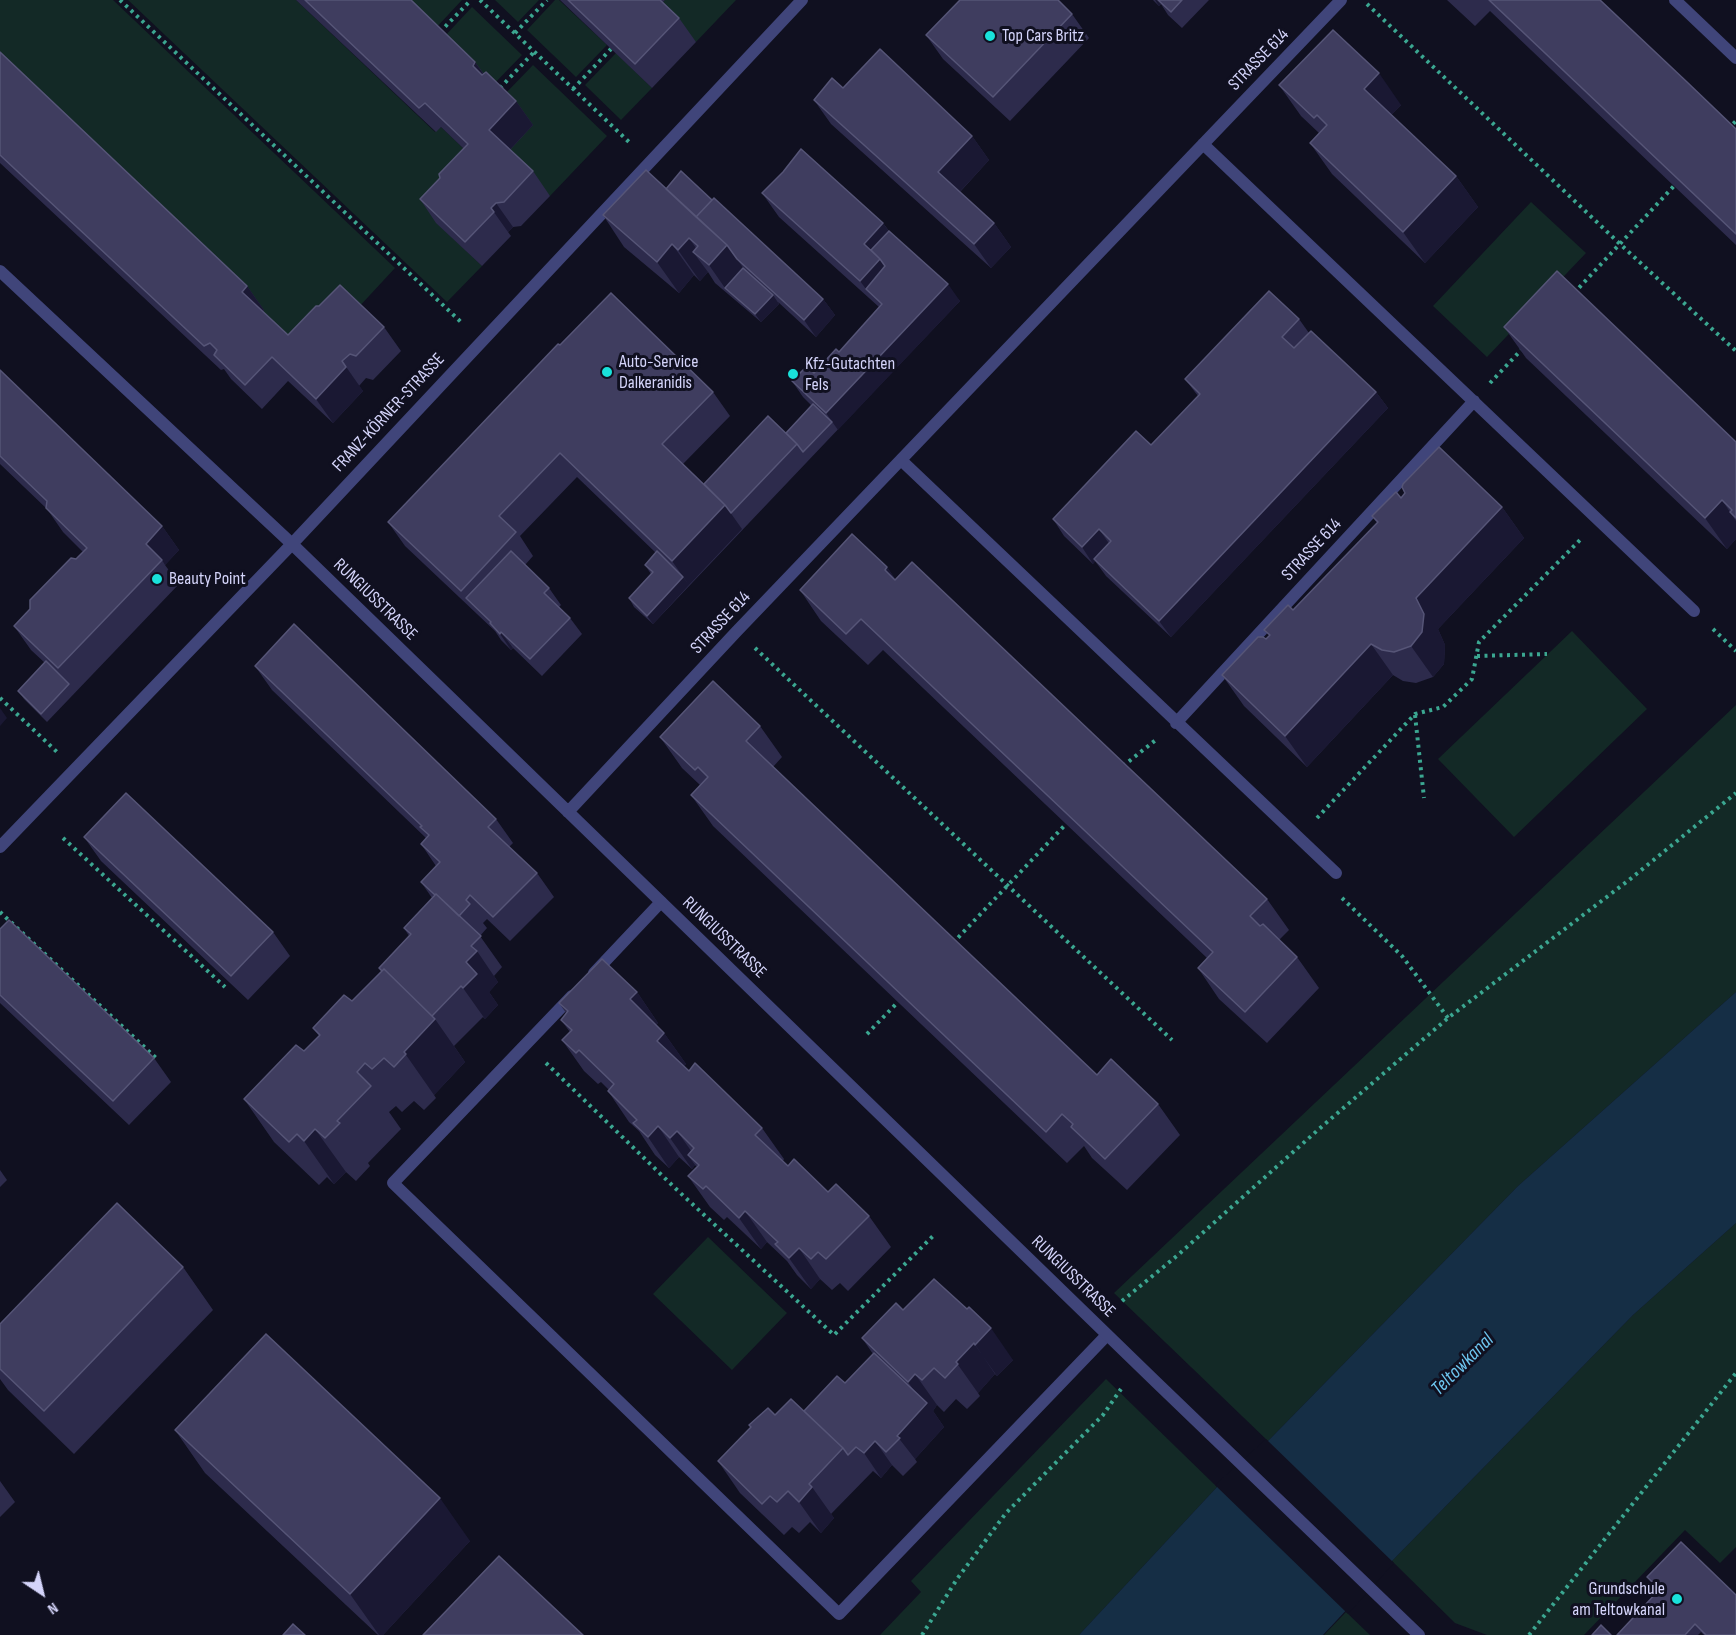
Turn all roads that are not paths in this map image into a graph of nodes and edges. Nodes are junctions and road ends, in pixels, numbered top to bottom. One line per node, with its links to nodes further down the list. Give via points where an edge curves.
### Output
1 (802, 0): 9 (street, FRANZ-KÖRNER-STRASSE)
2 (1341, 0): 5 (street, STRASSE 614)
3 (1676, 0): 4 (street)
4 (1736, 58)
5 (1203, 144): 7 (street); 8 (street, STRASSE 614)
6 (0, 271): 9 (street, RUNGIUSSTRASSE)
7 (1474, 401): 10 (street); 11 (street, STRASSE 614)
8 (901, 460): 11 (street); 12 (street, STRASSE 614)
9 (292, 544): 12 (street, RUNGIUSSTRASSE); 13 (street, FRANZ-KÖRNER-STRASSE)
10 (1694, 611)
11 (1176, 723): 14 (street)
12 (568, 812): 15 (street, RUNGIUSSTRASSE)
13 (0, 847)
14 (1336, 873)
15 (661, 902): 16 (street, RUNGIUSSTRASSE); 16 (street, via 393,1183 839,1614)
16 (1107, 1335): 17 (street, RUNGIUSSTRASSE)
17 (1419, 1635)

